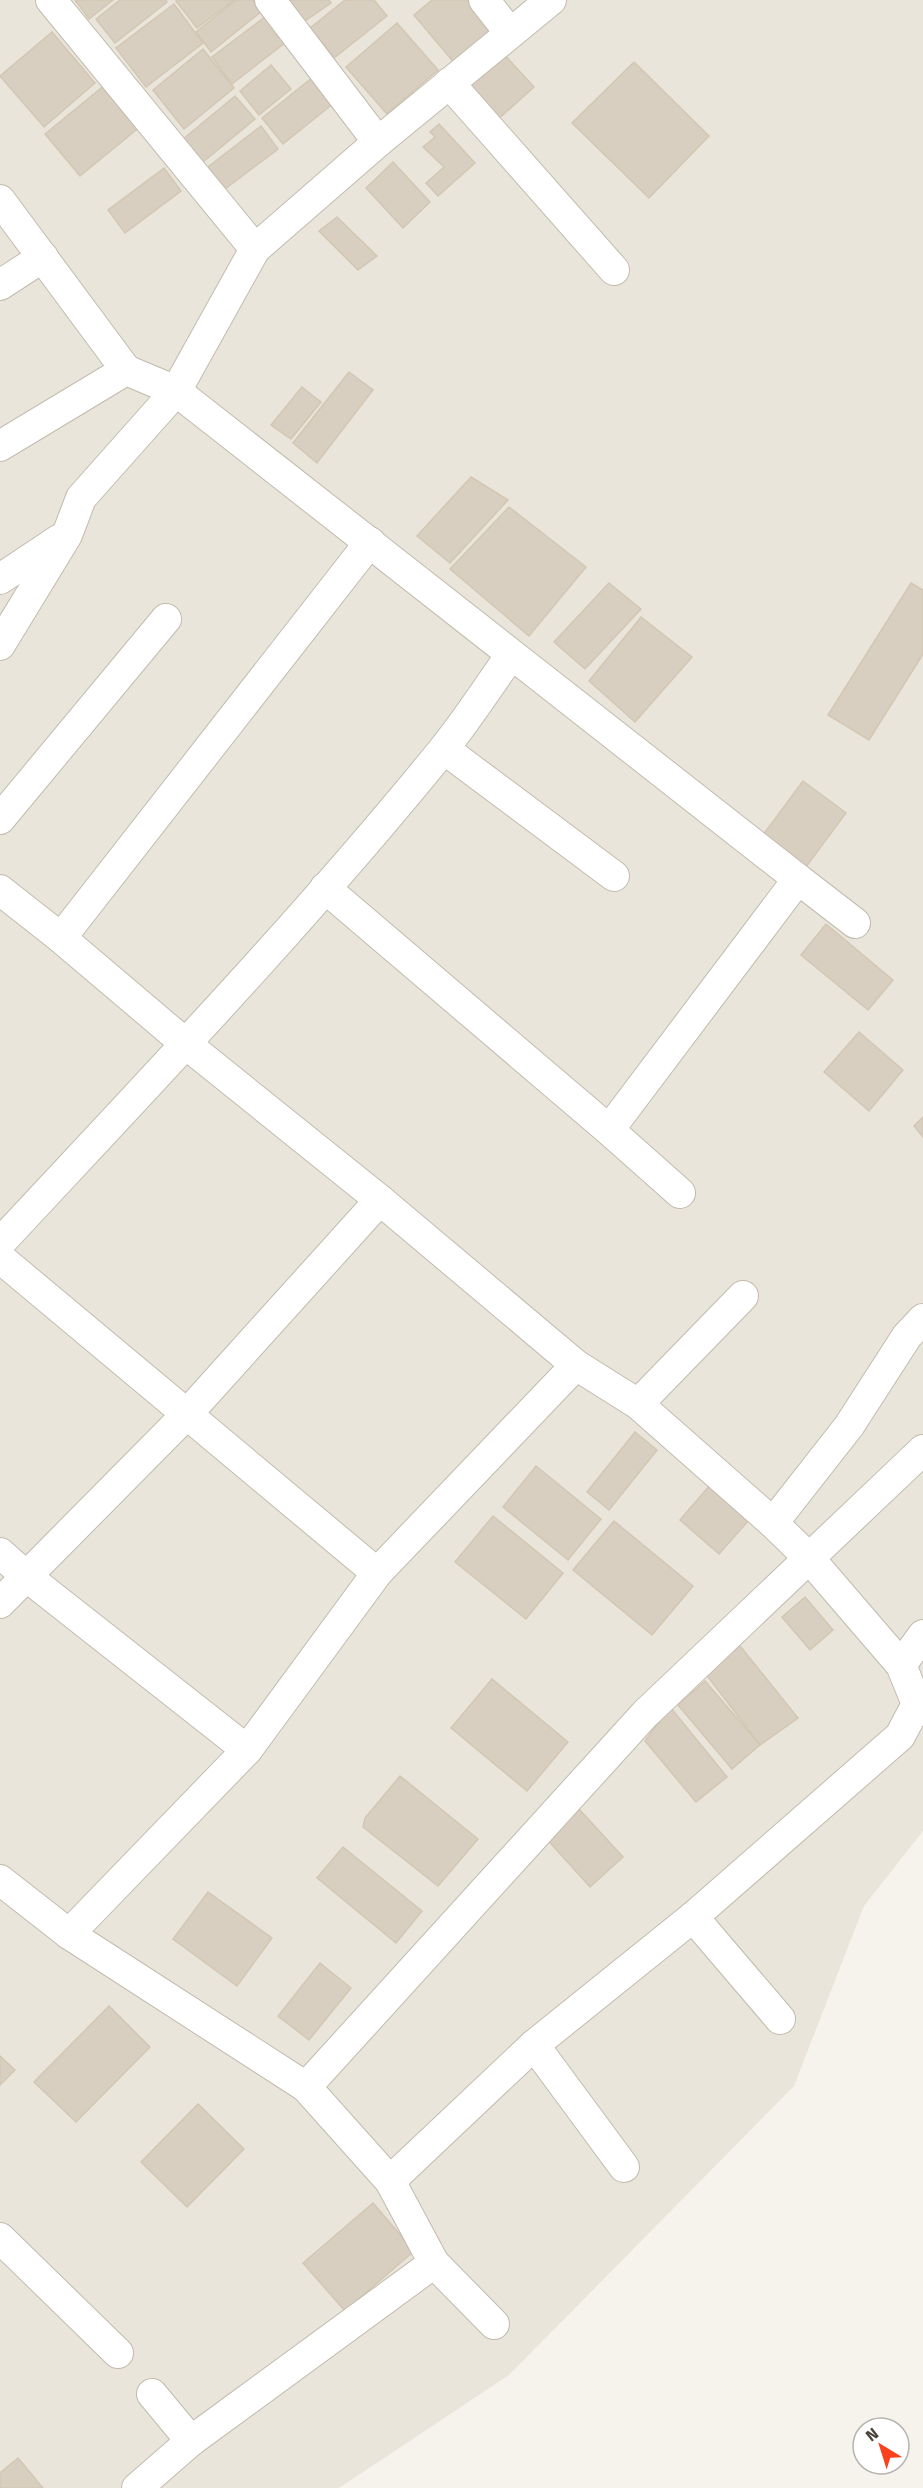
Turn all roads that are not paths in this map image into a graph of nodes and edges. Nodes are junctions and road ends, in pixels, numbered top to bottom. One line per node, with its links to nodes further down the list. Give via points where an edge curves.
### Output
1 (51, 0): 9 (street)
2 (270, 0): 7 (street)
3 (484, 0): 5 (street)
4 (551, 0): 5 (street)
5 (510, 33): 6 (street)
6 (449, 83): 7 (street); 11 (street)
7 (378, 142): 9 (street)
8 (0, 200): 10 (street)
9 (255, 249): 14 (street)
10 (43, 257): 12 (street); 13 (street)
11 (614, 270)
12 (0, 285)
13 (126, 370): 14 (street); 15 (street)
14 (176, 392): 16 (street, via 81,498); 17 (street)
15 (0, 446)
16 (66, 535): 18 (street); 20 (street)
17 (370, 542): 21 (street); 29 (street)
18 (0, 579)
19 (166, 619): 23 (street)
20 (0, 645)
21 (511, 655): 22 (street); 25 (street)
22 (444, 749): 24 (street); 26 (street)
23 (0, 819)
24 (614, 876)
25 (798, 879): 28 (street); 31 (street)
26 (325, 888): 30 (street); 31 (street)
27 (0, 890): 29 (street)
28 (855, 923)
29 (61, 938): 30 (street)
30 (186, 1044): 33 (street); 34 (street)
31 (609, 1130): 32 (street)
32 (680, 1194)
33 (380, 1200): 38 (street); 40 (street)
34 (0, 1243)
35 (0, 1258): 40 (street)
36 (743, 1296): 39 (street)
37 (923, 1319): 42 (street, via 907,1336 849,1426)
38 (576, 1365): 39 (street); 45 (street)
39 (638, 1404): 42 (street)
40 (187, 1414): 45 (street); 46 (street)
41 (923, 1450): 44 (street)
42 (773, 1523): 44 (street)
43 (0, 1552): 46 (street)
44 (808, 1558): 49 (street); 56 (street, via 645,1714)
45 (377, 1573): 50 (street)
46 (26, 1576): 47 (street); 50 (street)
47 (0, 1602)
48 (923, 1635): 49 (street)
49 (901, 1665): 52 (street, via 917,1704 900,1736)
50 (247, 1750): 53 (street)
51 (0, 1880): 53 (street)
52 (693, 1917): 54 (street); 55 (street)
53 (69, 1934): 56 (street)
54 (780, 2019)
55 (534, 2045): 57 (street); 58 (street)
56 (306, 2087): 58 (street)
57 (624, 2167)
58 (390, 2181): 60 (street)
59 (0, 2238): 62 (street)
60 (434, 2264): 61 (street); 64 (street)
61 (494, 2324)
62 (118, 2353)
63 (152, 2394): 64 (street)
64 (191, 2441): 65 (street)
65 (137, 2488)

